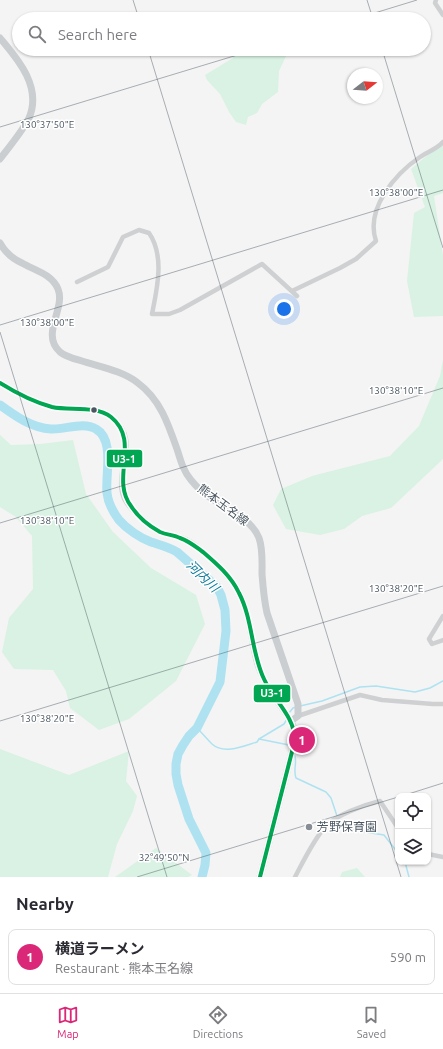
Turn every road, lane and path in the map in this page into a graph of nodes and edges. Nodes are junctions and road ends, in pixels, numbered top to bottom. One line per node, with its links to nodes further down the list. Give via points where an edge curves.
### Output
1 (436, 0): 2 (street, via 435,3)
2 (443, 15)
3 (0, 38): 4 (main road)
4 (12, 54)
5 (14, 56): 7 (main road, via 31,84 33,104 28,119)
6 (443, 142): 10 (street, via 402,171 386,191 374,216 376,241 356,259)
7 (0, 160)
8 (0, 243): 16 (main road, 熊本玉名線, via 7,253 43,273 58,287 60,300 52,335 54,344 60,352 129,377 149,392 164,413 189,478 200,490 248,522 259,538 267,613 298,704)
9 (77, 282): 10 (street, via 108,267 123,237 139,230 149,233 152,237 158,257 157,288 152,314 169,314 180,310 262,264)
10 (292, 291): 11 (street)
11 (297, 296)
12 (0, 383): 17 (main road, via 32,400 59,408 101,411 116,421 124,433 126,442 123,482 125,499 138,515 157,530 186,540 197,547 233,582 245,606 256,659 264,680)
13 (443, 616): 14 (street, via 429,639 432,644)
14 (443, 640)
15 (443, 704): 16 (street, via 382,700 360,695)
16 (298, 716): 17 (main road)
17 (291, 721): 21 (main road, via 295,740)
18 (395, 824): 22 (street, via 380,801 339,818 325,827 314,842)
19 (431, 855): 20 (street)
20 (443, 857)
21 (260, 877)
22 (296, 877)

